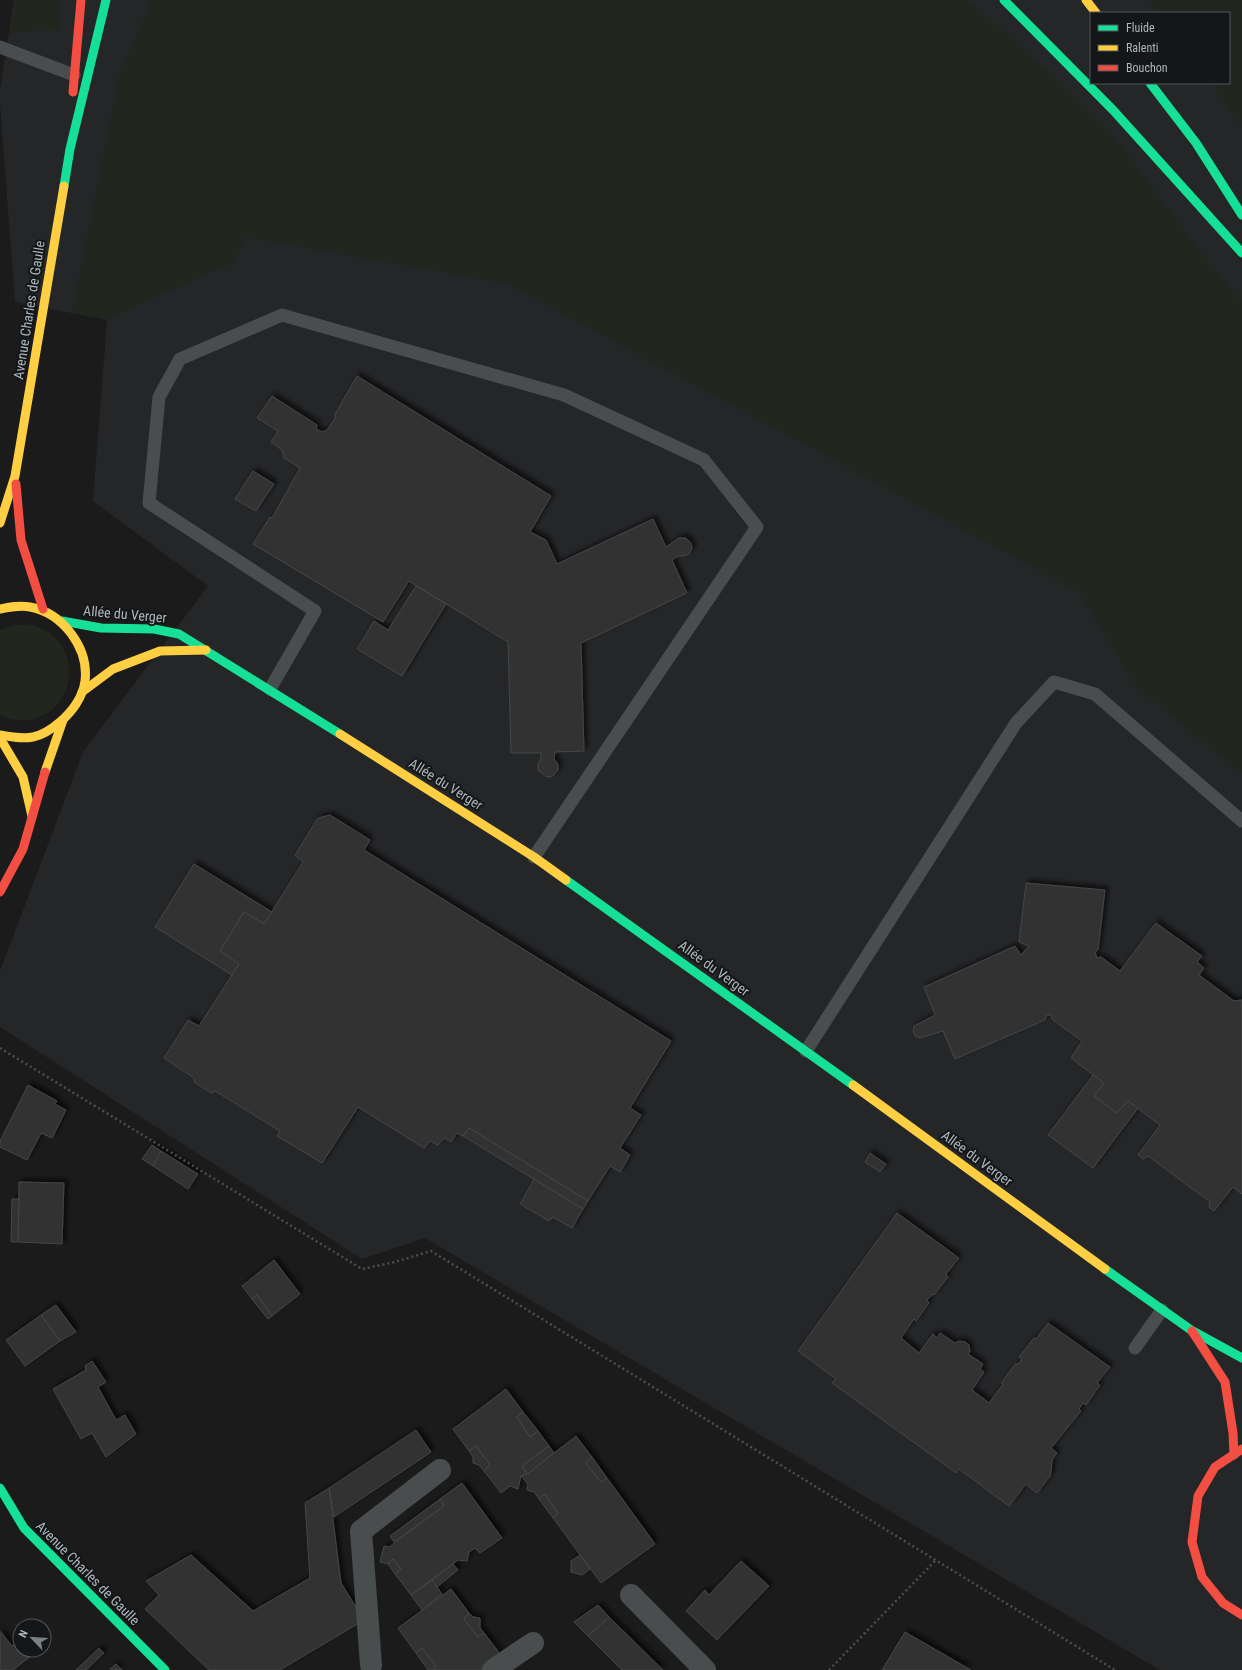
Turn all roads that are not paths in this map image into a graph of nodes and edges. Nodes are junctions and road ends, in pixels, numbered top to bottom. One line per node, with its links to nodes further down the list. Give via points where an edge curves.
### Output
1 (81, 0): 9 (main road, Avenue Charles de Gaulle)
2 (106, 0): 8 (main road, Avenue Charles de Gaulle)
3 (1004, 0): 13 (main road, via 1113,110)
4 (1086, 0): 5 (main road)
5 (1095, 12)
6 (113, 14): 8 (main road, Avenue Charles de Gaulle)
7 (0, 47): 9 (lane)
8 (92, 56): 11 (main road, Avenue Charles de Gaulle)
9 (74, 75): 11 (main road, Avenue Charles de Gaulle)
10 (1151, 84): 12 (main road, via 1196,143)
11 (70, 149): 14 (main road, Avenue Charles de Gaulle)
12 (1242, 214)
13 (1242, 254)
14 (15, 476): 15 (main road, Avenue Charles de Gaulle); 17 (main road, Avenue Charles de Gaulle, via 21,540)
15 (0, 523)
16 (0, 609): 17 (main road, via 26,605)
17 (43, 609): 18 (main road)
18 (62, 621): 19 (main road, Allée du Verger, via 101,628 154,629 179,634); 21 (main road, via 73,632 82,649 86,671)
19 (206, 650): 20 (main road, Allée du Verger); 21 (main road, via 160,651 114,668)
20 (270, 689): 26 (main road, Allée du Verger); 26 (lane, via 315,612 149,503 159,397 180,359 282,315 564,395 704,460 757,527)
21 (82, 692): 22 (main road, via 71,712)
22 (63, 720): 23 (main road, via 55,727 35,736); 24 (main road)
23 (0, 736): 24 (main road, via 23,777)
24 (33, 817): 27 (main road, via 23,849)
25 (1242, 820): 28 (lane, via 1095,694 1054,682 1016,723)
26 (534, 857): 28 (main road, Allée du Verger)
27 (0, 892)
28 (806, 1051): 29 (main road, Allée du Verger)
29 (1162, 1310): 30 (main road, Allée du Verger); 31 (lane)
30 (1191, 1330): 32 (main road, Allée du Verger); 34 (main road, Allée du Verger, via 1225,1382)
31 (1135, 1348)
32 (1242, 1358)
33 (1242, 1449): 34 (main road)
34 (1234, 1455): 38 (main road, via 1215,1467 1198,1496 1192,1542 1202,1577 1223,1603)
35 (440, 1470): 40 (street, via 361,1531)
36 (0, 1488): 41 (main road, Avenue Charles de Gaulle, via 24,1528)
37 (631, 1595): 43 (street)
38 (1242, 1614)
39 (533, 1643): 42 (street)
40 (371, 1668)
41 (165, 1670)
42 (493, 1670)
43 (705, 1670)

